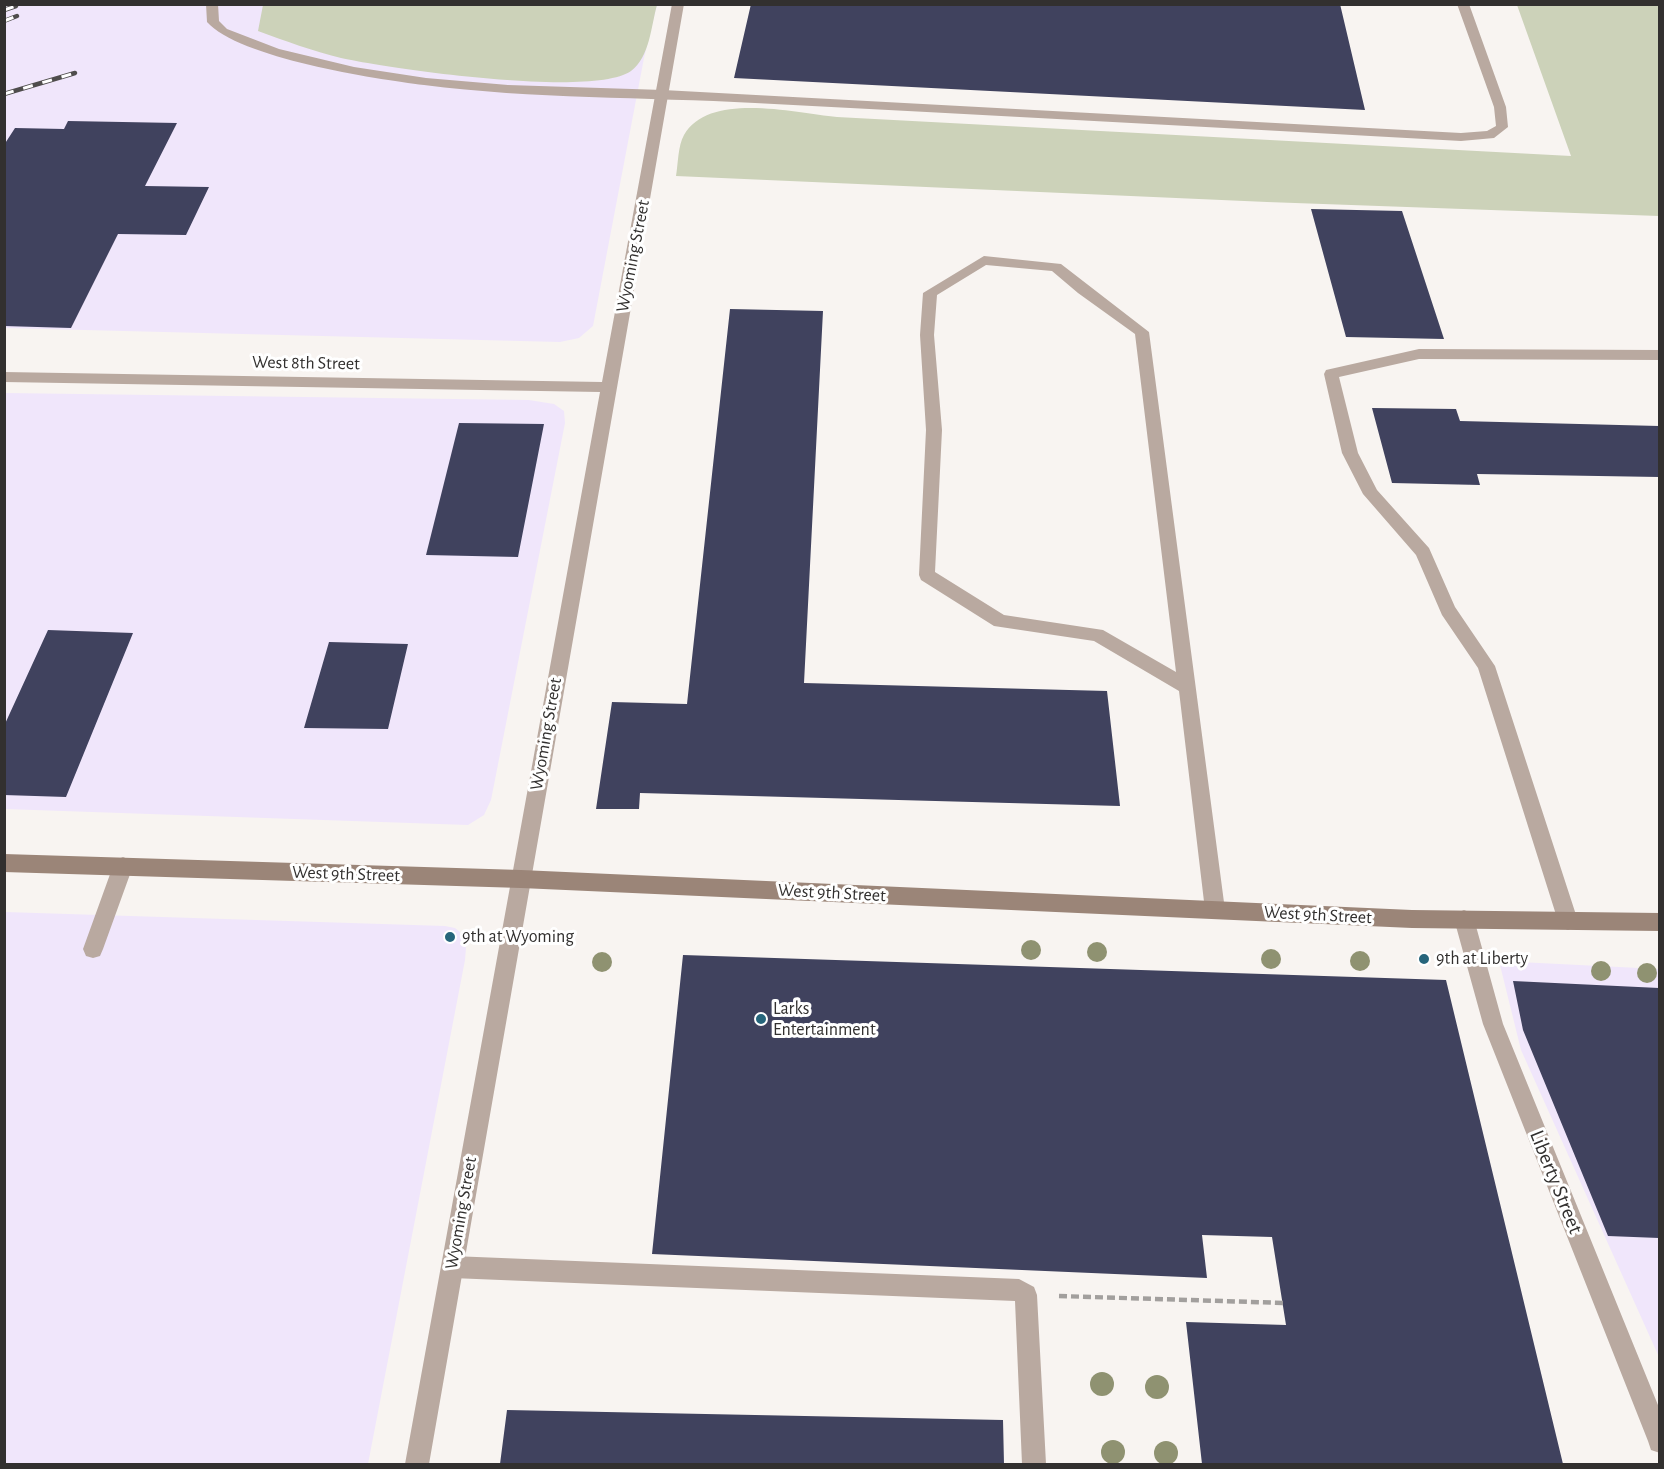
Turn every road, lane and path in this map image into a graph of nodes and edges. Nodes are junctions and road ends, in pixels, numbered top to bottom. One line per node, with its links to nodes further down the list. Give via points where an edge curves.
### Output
1 (212, 4): 4 (street, via 213,22 223,31 274,52 354,71 508,89)
2 (678, 4): 4 (street, Wyoming Street)
3 (1463, 4): 4 (street, via 1500,107 1502,126 1490,135 1461,137)
4 (663, 94): 7 (street, Wyoming Street)
5 (1659, 355): 14 (street, via 1419,354 1331,374 1350,453 1371,494 1423,552 1448,610 1486,666)
6 (4, 377): 7 (street, West 8th Street)
7 (608, 387): 11 (street, Wyoming Street)
8 (1188, 688): 8 (street, via 1142,332 1056,267 984,260 930,293 927,335 934,429 927,575 1000,621 1098,635); 12 (street)
9 (4, 863): 10 (street, West 9th Street)
10 (123, 866): 11 (street, West 9th Street); 16 (street)
11 (520, 879): 12 (street, West 9th Street); 17 (street, Wyoming Street)
12 (1215, 910): 13 (street, West 9th Street)
13 (1464, 919): 14 (street, West 9th Street); 20 (street, Liberty Street, via 1493,1024)
14 (1568, 921): 15 (street, West 9th Street)
15 (1659, 922)
16 (93, 949)
17 (452, 1266): 18 (street, via 1019,1290); 21 (street, Wyoming Street)
18 (1026, 1295): 19 (path); 22 (street)
19 (1283, 1303)
20 (1659, 1441)
21 (417, 1464)
22 (1035, 1464)

